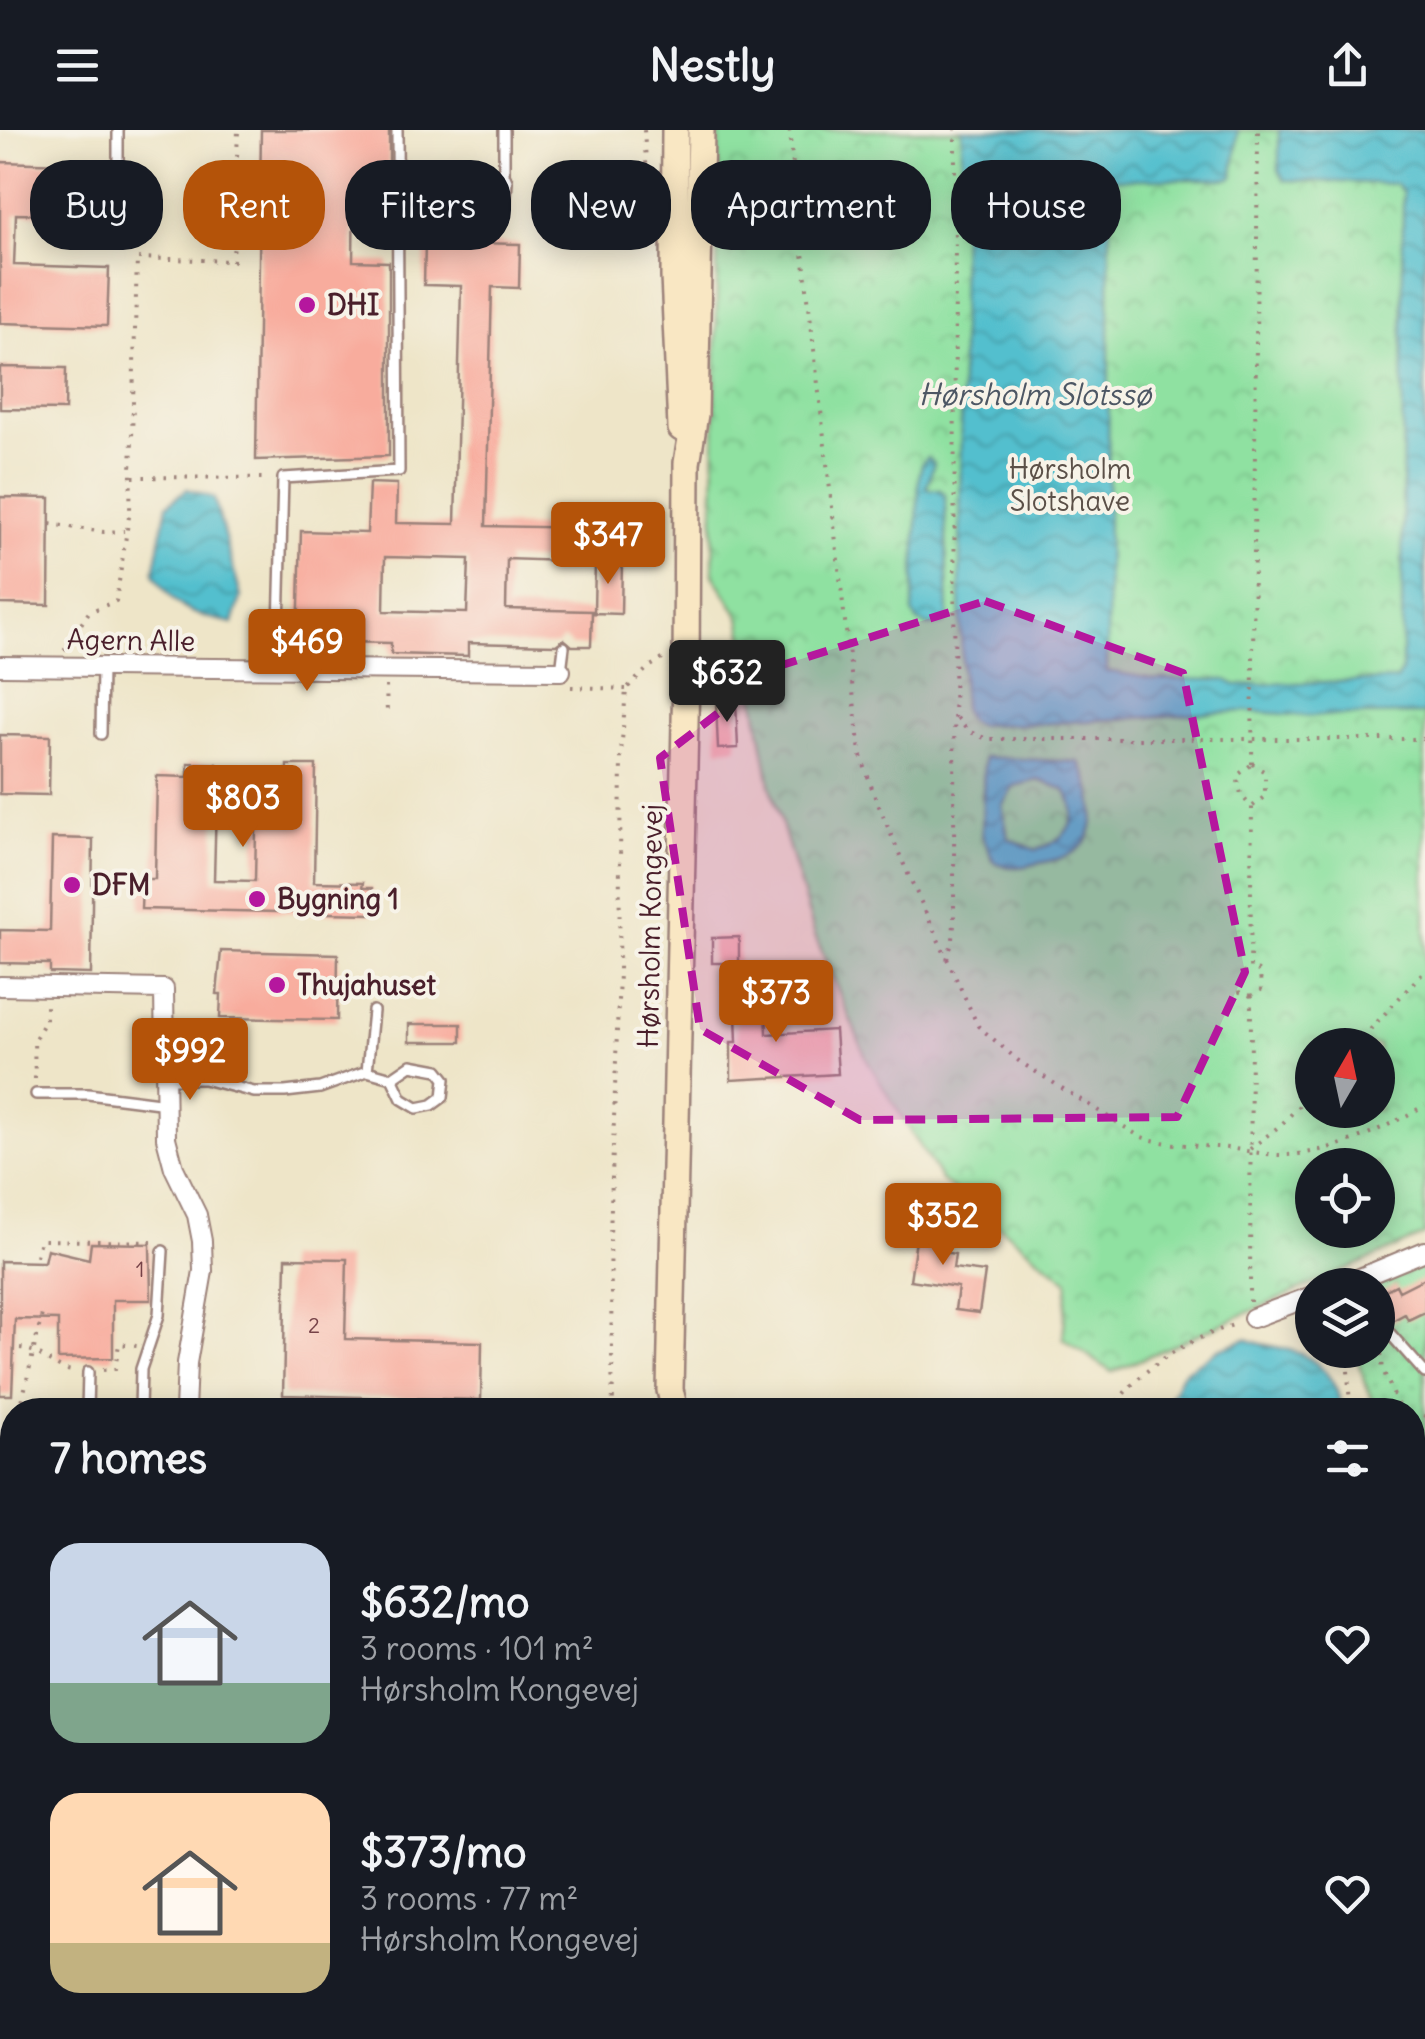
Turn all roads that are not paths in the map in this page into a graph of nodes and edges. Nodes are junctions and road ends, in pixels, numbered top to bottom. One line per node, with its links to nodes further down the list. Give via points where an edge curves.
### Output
1 (118, 130): 7 (lane)
2 (397, 130): 8 (lane)
3 (504, 130): 9 (lane)
4 (674, 130): 12 (main road, Hørsholm Kongevej, via 678,395)
5 (691, 130): 11 (main road, via 690,234)
6 (702, 130): 11 (main road, Hørsholm Kongevej)
7 (118, 160)
8 (396, 160)
9 (504, 160)
10 (397, 250): 16 (lane, via 399,471 283,478)
11 (698, 272): 12 (main road, Hørsholm Kongevej, via 696,414)
12 (687, 463): 37 (main road, Hørsholm Kongevej)
13 (564, 647): 17 (lane)
14 (0, 666): 15 (street, Agern Alle)
15 (102, 668): 16 (street, Agern Alle); 18 (lane)
16 (278, 670): 17 (street, Agern Alle)
17 (561, 671)
18 (101, 734)
19 (0, 986): 23 (street, via 164,988)
20 (373, 1012): 21 (lane)
21 (367, 1071): 22 (lane); 23 (lane, via 284,1092)
22 (392, 1078): 22 (lane, via 402,1099 417,1108 443,1097 445,1079 438,1070 412,1065)
23 (166, 1079): 25 (street)
24 (36, 1094): 25 (lane)
25 (167, 1104): 36 (street, via 166,1138 202,1241)
26 (1425, 1250): 28 (street)
27 (163, 1251): 35 (lane, via 159,1315 141,1369)
28 (1384, 1268)
29 (1295, 1300): 30 (street)
30 (1252, 1311)
31 (1395, 1340): 33 (lane)
32 (88, 1372): 34 (lane)
33 (1425, 1373)
34 (87, 1398)
35 (140, 1398)
36 (186, 1398)
37 (670, 1398)

